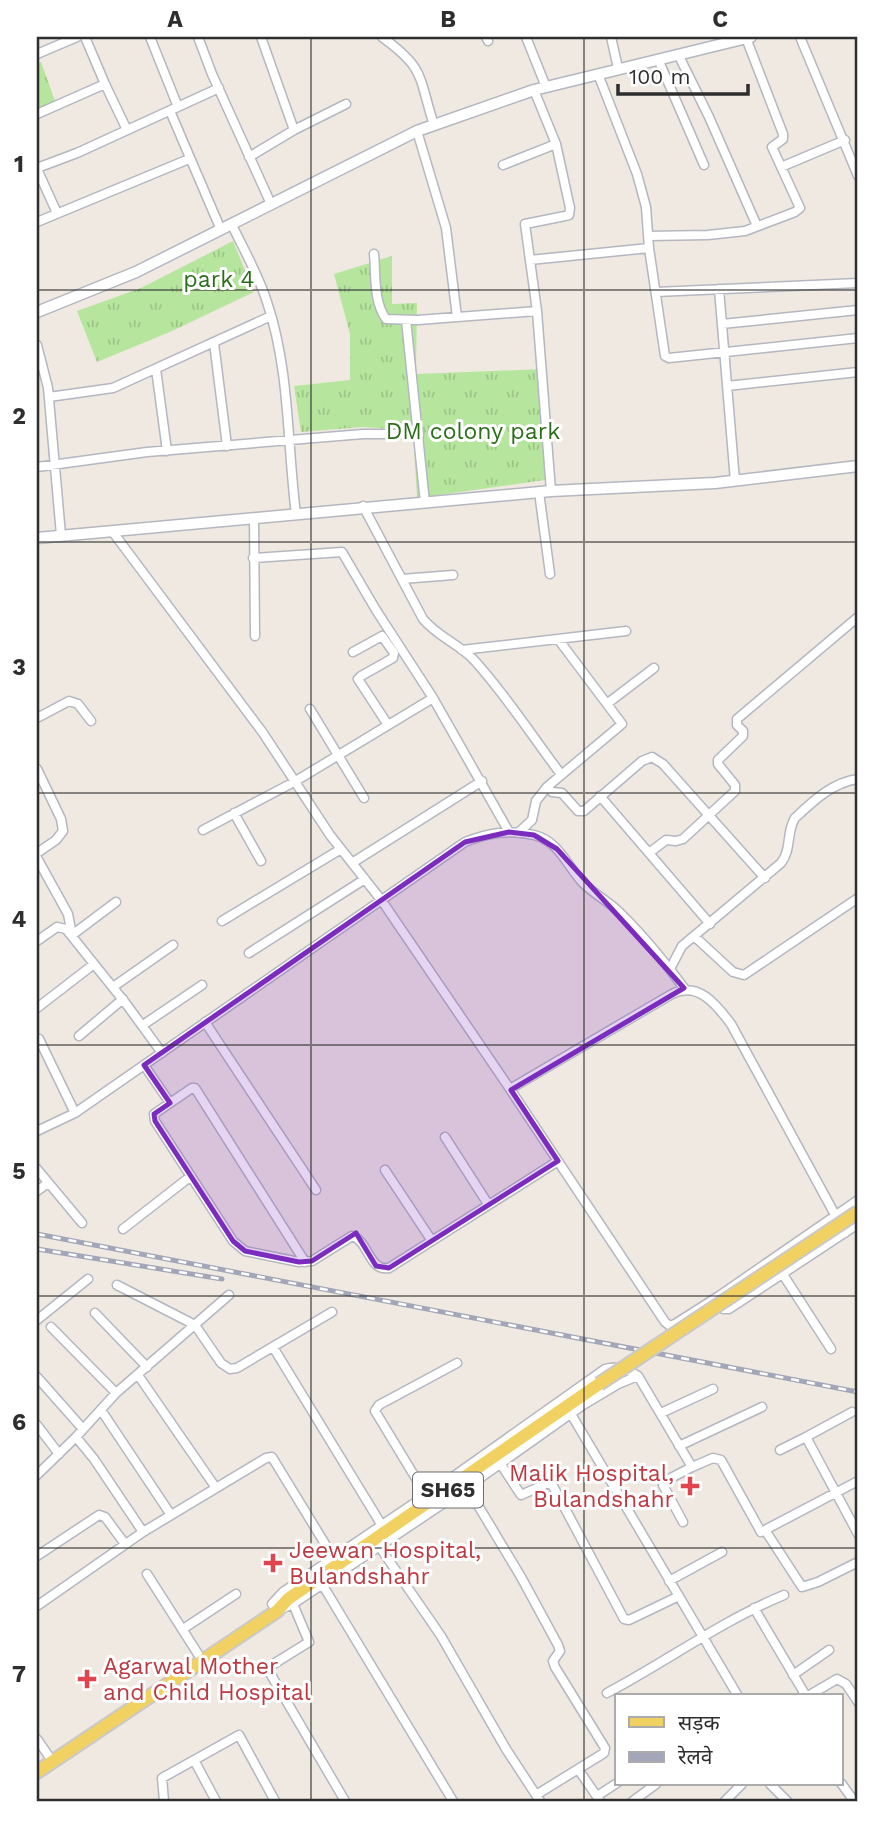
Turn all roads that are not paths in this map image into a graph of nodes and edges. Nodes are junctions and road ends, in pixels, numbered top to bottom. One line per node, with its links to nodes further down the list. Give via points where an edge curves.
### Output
1 (77, 37): 11 (street)
2 (85, 37): 16 (street)
3 (150, 37): 21 (street)
4 (198, 37): 18 (street)
5 (261, 37): 25 (street)
6 (382, 37): 23 (street, via 411,61 422,79)
7 (526, 37): 17 (street)
8 (611, 37): 14 (street)
9 (748, 37): 12 (street); 33 (street, via 783,134 772,147)
10 (800, 37): 27 (street)
11 (37, 54)
12 (678, 54): 13 (street); 40 (street)
13 (658, 59): 14 (street); 32 (street)
14 (618, 68): 15 (street)
15 (598, 74): 17 (street); 42 (street, via 639,182)
16 (105, 84): 22 (street); 24 (street)
17 (546, 87): 19 (street)
18 (219, 88): 21 (street); 29 (street)
19 (534, 90): 23 (street); 28 (street)
20 (346, 104): 25 (street)
21 (174, 109): 24 (street); 30 (street)
22 (37, 114)
23 (433, 125): 26 (street)
24 (127, 130): 34 (street)
25 (294, 130): 29 (street)
26 (417, 131): 36 (street); 53 (street, via 446,228)
27 (845, 140): 33 (street); 35 (street)
28 (556, 144): 31 (street); 45 (street, via 570,212 526,223)
29 (249, 157): 36 (street)
30 (189, 159): 37 (street); 41 (street)
31 (503, 165)
32 (704, 165)
33 (782, 167): 40 (street, via 800,208)
34 (37, 169): 37 (street)
35 (858, 176)
36 (271, 204): 39 (street)
37 (57, 213): 38 (street)
38 (37, 222)
39 (232, 225): 41 (street); 52 (street)
40 (757, 226): 42 (street, via 708,235)
41 (221, 230): 51 (street, via 136,272)
42 (648, 236): 43 (street)
43 (649, 248): 45 (street); 48 (street)
44 (374, 254): 54 (street, via 383,315)
45 (530, 260): 50 (street)
46 (858, 283): 47 (street)
47 (719, 289): 48 (street); 55 (street)
48 (656, 292): 59 (street, via 665,356)
49 (858, 310): 55 (street)
50 (537, 311): 53 (street); 72 (street)
51 (37, 312)
52 (271, 316): 57 (street); 65 (street, via 285,385)
53 (457, 317): 54 (street)
54 (406, 320): 64 (street)
55 (722, 324): 59 (street)
56 (858, 338): 59 (street)
57 (214, 343): 60 (street); 66 (street)
58 (37, 345): 63 (street)
59 (723, 350): 62 (street)
60 (156, 369): 63 (street, via 113,388); 67 (street)
61 (858, 372): 62 (street)
62 (727, 386): 71 (street)
63 (49, 397): 68 (street)
64 (419, 434): 65 (street); 74 (street)
65 (289, 440): 66 (street); 76 (street)
66 (227, 446): 67 (street)
67 (167, 451): 68 (street)
68 (55, 463): 70 (street); 79 (street)
69 (858, 466): 71 (street)
70 (37, 467)
71 (735, 481): 72 (street)
72 (551, 491): 73 (street)
73 (538, 492): 74 (street); 82 (street)
74 (425, 503): 75 (street)
75 (363, 506): 76 (street); 84 (street)
76 (296, 514): 77 (street)
77 (254, 518): 78 (street); 81 (street)
78 (112, 531): 79 (street); 103 (street, via 263,733)
79 (61, 535): 80 (street)
80 (37, 538)
81 (253, 558): 87 (street); 92 (street, via 342,552)
82 (550, 574)
83 (453, 575): 84 (street)
84 (402, 579): 89 (street, via 432,630)
85 (858, 617): 108 (street, via 737,719 743,736 718,760 736,791)
86 (626, 631): 88 (street)
87 (255, 636)
88 (558, 639): 89 (street); 93 (street)
89 (462, 650): 100 (street)
90 (353, 652): 97 (street, via 382,636 394,653 358,680)
91 (654, 668): 93 (street)
92 (433, 698): 97 (street); 102 (street)
93 (608, 703): 100 (street, via 621,720 620,727)
94 (310, 709): 98 (street)
95 (37, 718): 96 (street, via 69,701 78,704)
96 (91, 721)
97 (388, 725): 98 (street)
98 (338, 755): 103 (street); 106 (street)
99 (37, 769): 112 (street, via 64,831)
100 (560, 773): 104 (street)
101 (858, 779): 117 (street, via 832,788 795,818 787,855)
102 (482, 781): 110 (street); 116 (street)
103 (294, 782): 107 (street); 111 (street)
104 (547, 787): 105 (street, via 562,793 580,811); 110 (street, via 536,801 532,820)
105 (600, 796): 108 (street, via 652,757); 113 (street)
106 (364, 798)
107 (234, 813): 109 (street); 115 (street)
108 (709, 816): 113 (street, via 683,839 661,842); 117 (street)
109 (202, 830)
110 (514, 832): 120 (street, via 486,834 465,842); 130 (street, via 534,835 558,849 582,881 617,911)
111 (341, 849): 116 (street); 122 (street)
112 (37, 853)
113 (649, 853): 123 (street)
114 (37, 859): 124 (street, via 68,914)
115 (261, 861)
116 (352, 863): 118 (street)
117 (765, 878): 123 (street)
118 (365, 879): 120 (street); 128 (street)
119 (858, 898): 125 (street, via 744,975 733,972)
120 (382, 901): 136 (street); 142 (street)
121 (116, 902): 124 (street)
122 (222, 920)
123 (710, 924): 125 (street)
124 (72, 934): 126 (street, via 57,927); 129 (street)
125 (694, 936): 130 (street, via 682,946)
126 (37, 941)
127 (173, 945): 132 (street)
128 (249, 953)
129 (94, 964): 132 (street); 135 (street)
130 (670, 969): 133 (street)
131 (202, 985): 137 (street)
132 (113, 987): 134 (street)
133 (684, 988): 142 (street); 157 (street, via 718,1007 731,1024)
134 (123, 999): 137 (street); 138 (street)
135 (37, 1008)
136 (205, 1022): 140 (street); 152 (street)
137 (143, 1025): 140 (street)
138 (79, 1036)
139 (39, 1039): 144 (street)
140 (162, 1053): 141 (street)
141 (144, 1065): 143 (street); 144 (street)
142 (510, 1089): 147 (street)
143 (170, 1103): 150 (street, via 154,1114 155,1121); 163 (street, via 191,1088 197,1090)
144 (75, 1113): 145 (street)
145 (37, 1130)
146 (445, 1137): 155 (street)
147 (558, 1161): 155 (street); 168 (street, via 667,1325)
148 (37, 1169): 151 (street)
149 (385, 1170): 162 (street)
150 (191, 1176): 160 (street); 163 (street, via 239,1247)
151 (48, 1182): 153 (street); 158 (street)
152 (316, 1190)
153 (37, 1191)
154 (858, 1200): 157 (street)
155 (488, 1204): 162 (street)
156 (858, 1212): 221 (main road, SH65, bridge, via 599,1384)
157 (836, 1215): 161 (street); 168 (street)
158 (82, 1223)
159 (858, 1224): 161 (street)
160 (123, 1228)
161 (845, 1233): 164 (street)
162 (432, 1241): 163 (street, via 384,1269 376,1265 359,1238 352,1236)
163 (305, 1262)
164 (782, 1273): 168 (street, via 729,1309 723,1309); 175 (street)
165 (88, 1279): 171 (street)
166 (117, 1286): 172 (street)
167 (229, 1295): 172 (street)
168 (719, 1296)
169 (332, 1312): 174 (street)
170 (95, 1313): 177 (street)
171 (37, 1320)
172 (195, 1325): 174 (street, via 230,1369); 177 (street)
173 (51, 1327): 182 (street)
174 (273, 1347): 205 (street)
175 (831, 1349)
176 (457, 1363): 202 (street, via 375,1411)
177 (147, 1367): 178 (street)
178 (138, 1375): 182 (street); 200 (street)
179 (638, 1376): 186 (street); 187 (street); 202 (street, via 628,1369 605,1369)
180 (37, 1377): 189 (street)
181 (713, 1389): 186 (street)
182 (117, 1393): 184 (street)
183 (762, 1408): 192 (street)
184 (101, 1410): 189 (street); 203 (street)
185 (852, 1412): 191 (street)
186 (661, 1413): 192 (street)
187 (571, 1414): 195 (street); 216 (street)
188 (37, 1425): 194 (street)
189 (83, 1429): 190 (street)
190 (76, 1437): 194 (street); 207 (street)
191 (806, 1437): 193 (street); 201 (street)
192 (680, 1446): 196 (street)
193 (780, 1450)
194 (59, 1454): 197 (street)
195 (500, 1464): 199 (street); 220 (street, via 521,1495 548,1483 553,1486 624,1619)
196 (692, 1466): 204 (street, via 663,1485); 206 (street, via 713,1458 721,1460 761,1532)
197 (37, 1475)
198 (858, 1481): 201 (street)
199 (467, 1487): 210 (street); 238 (street, via 558,1645 555,1667 605,1748)
200 (216, 1488): 203 (street); 213 (street, via 272,1457)
201 (837, 1493): 206 (street); 208 (street)
202 (426, 1495): 205 (street)
203 (171, 1515): 207 (street)
204 (683, 1522)
205 (380, 1524): 213 (street)
206 (765, 1530): 214 (street, via 802,1587)
207 (143, 1532): 209 (street)
208 (858, 1534)
209 (125, 1544): 212 (street, via 99,1515); 222 (street)
210 (379, 1546): 217 (street); 245 (street, via 441,1636)
211 (722, 1552): 216 (street)
212 (37, 1556)
213 (333, 1557): 223 (street, via 283,1592)
214 (858, 1562)
215 (147, 1574): 225 (street)
216 (669, 1581): 220 (street)
217 (322, 1584): 221 (street); 251 (street)
218 (236, 1594): 225 (street)
219 (784, 1595): 224 (street)
220 (678, 1596): 226 (street)
221 (290, 1602): 223 (main road, SH65); 250 (street, via 309,1642 267,1668)
222 (37, 1606)
223 (275, 1607): 228 (main road, SH65); 239 (main road, SH65)
224 (754, 1608): 226 (street); 229 (street)
225 (183, 1629): 228 (street)
226 (704, 1637): 230 (street); 231 (street)
227 (829, 1650): 229 (street)
228 (198, 1654): 236 (main road, SH65)
229 (793, 1675): 232 (street)
230 (607, 1693)
231 (737, 1694)
232 (806, 1694)
233 (811, 1694): 234 (street, via 837,1679)
234 (858, 1701)
235 (37, 1739): 236 (street)
236 (42, 1758)
237 (194, 1760): 247 (street, via 162,1779); 248 (street); 249 (street, via 240,1736)
238 (578, 1769): 245 (street); 246 (street)
239 (37, 1772)
240 (842, 1784): 255 (street)
241 (615, 1785): 246 (street)
242 (653, 1786): 252 (street)
243 (740, 1786): 253 (street)
244 (772, 1786): 254 (street)
245 (538, 1798)
246 (598, 1799)
247 (164, 1801)
248 (216, 1801)
249 (275, 1801)
250 (345, 1801)
251 (453, 1801)
252 (633, 1801)
253 (725, 1801)
254 (787, 1801)
255 (854, 1801)

